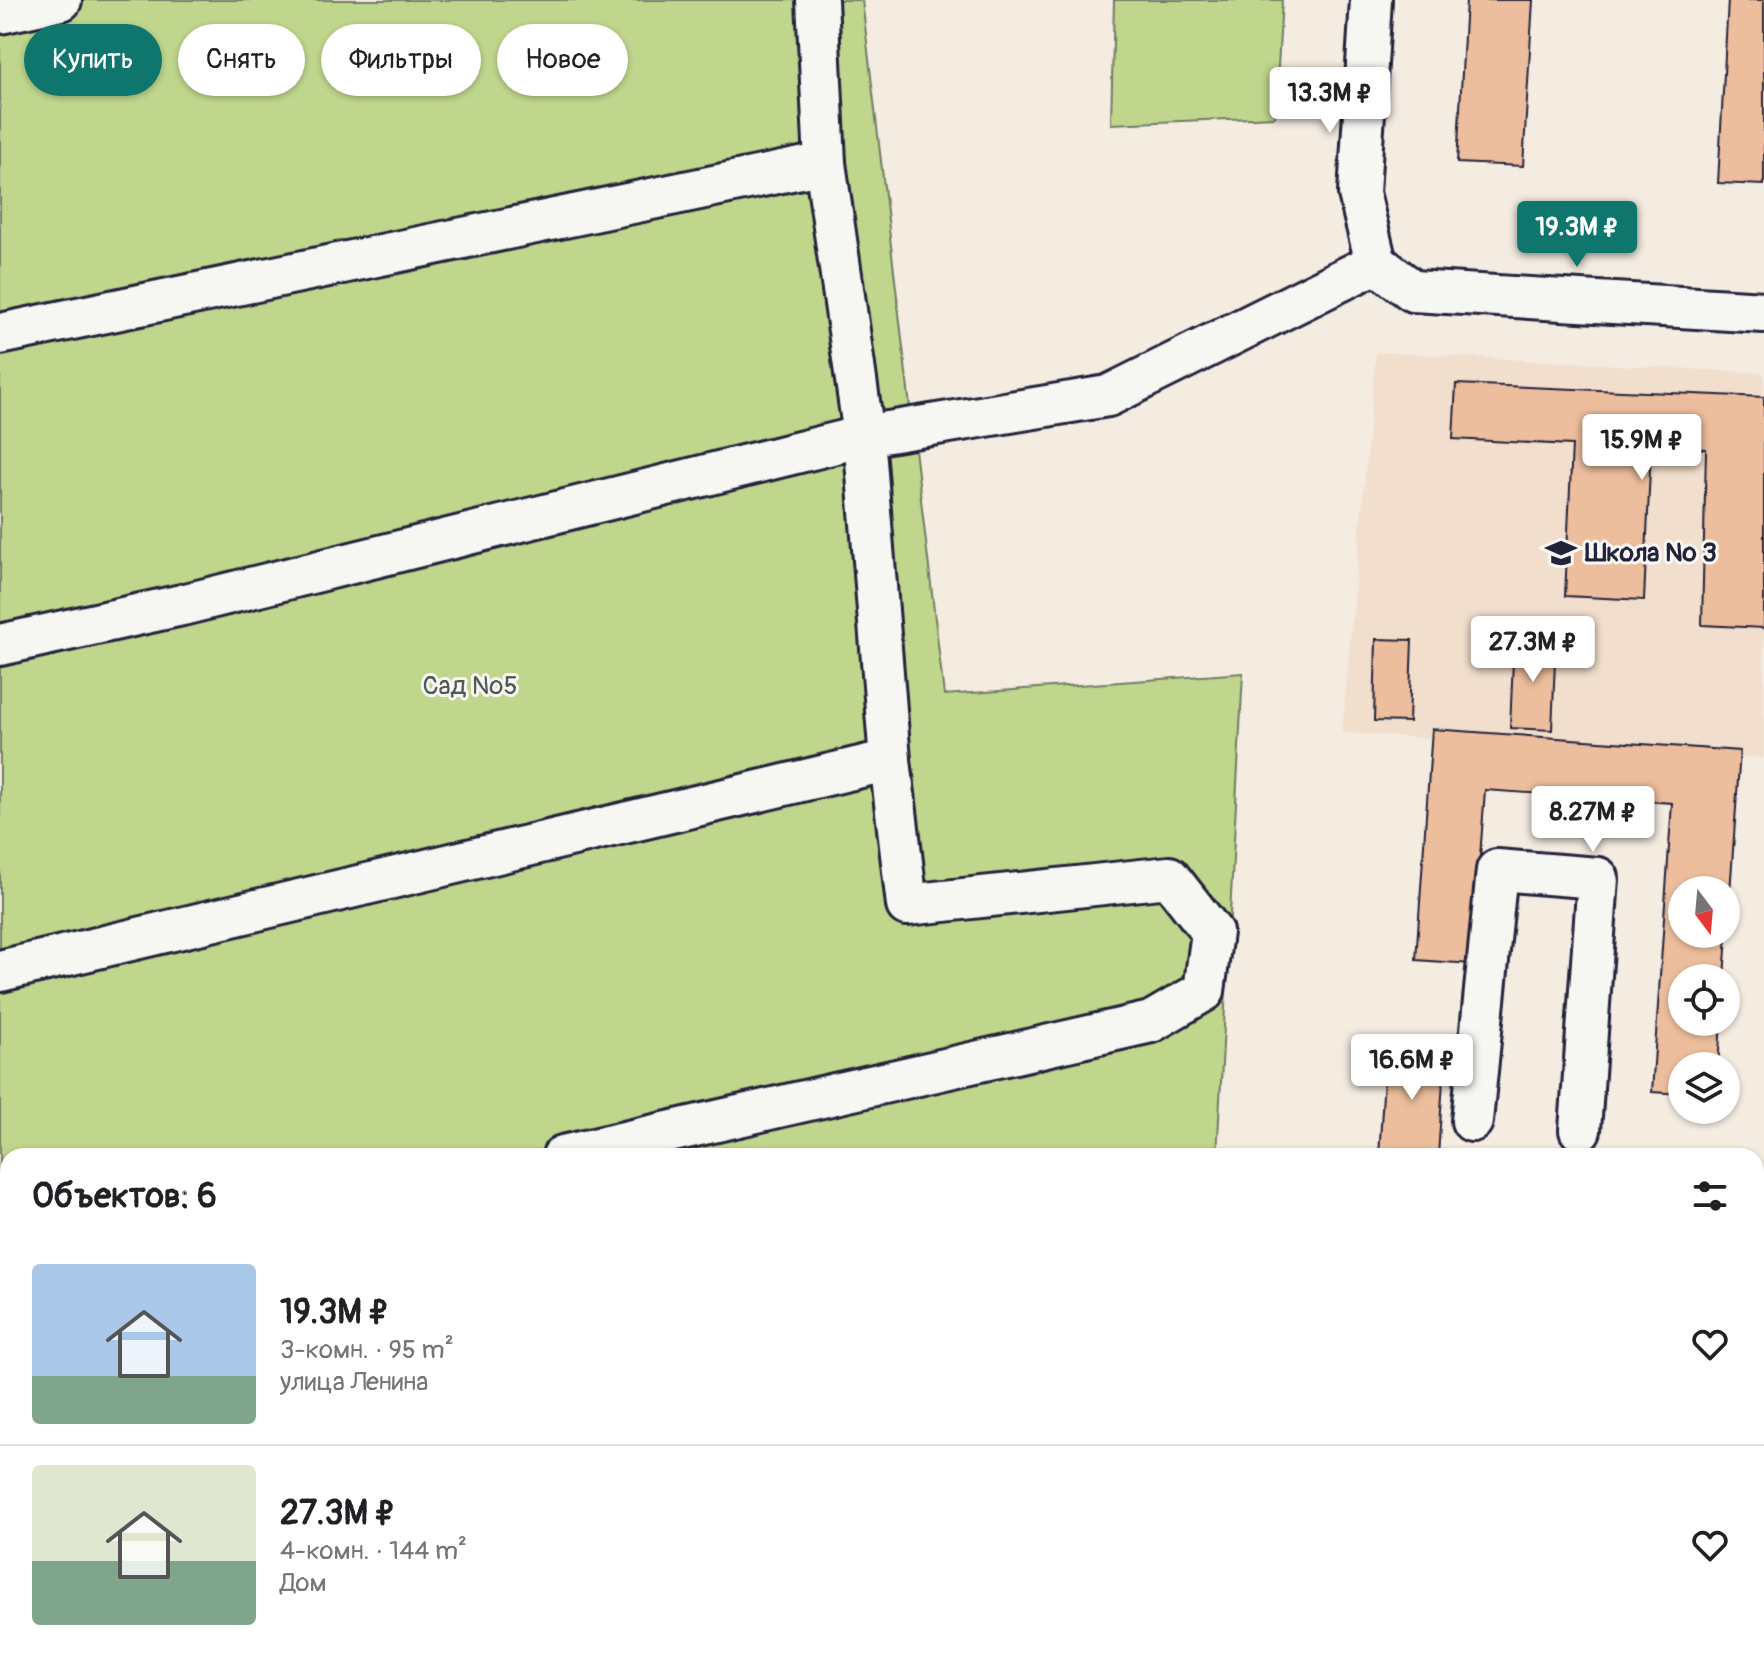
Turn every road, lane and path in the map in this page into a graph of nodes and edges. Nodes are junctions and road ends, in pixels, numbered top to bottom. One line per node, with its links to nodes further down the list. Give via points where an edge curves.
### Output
1 (61, 0): 4 (street)
2 (817, 0): 5 (street)
3 (1371, 0): 6 (street, via 1359,193)
4 (0, 13)
5 (825, 163): 8 (street); 9 (street)
6 (1376, 263): 7 (street, via 1413,291); 9 (street, via 1108,396)
7 (1764, 312)
8 (0, 334)
9 (864, 436): 10 (street); 11 (street)
10 (0, 645)
11 (890, 760): 12 (street); 15 (street, via 907,905 1169,877 1212,932 1204,991 1151,1022)
12 (0, 971)
13 (1472, 1121): 14 (street, via 1497,870 1598,878)
14 (1580, 1130)
15 (598, 1148)

